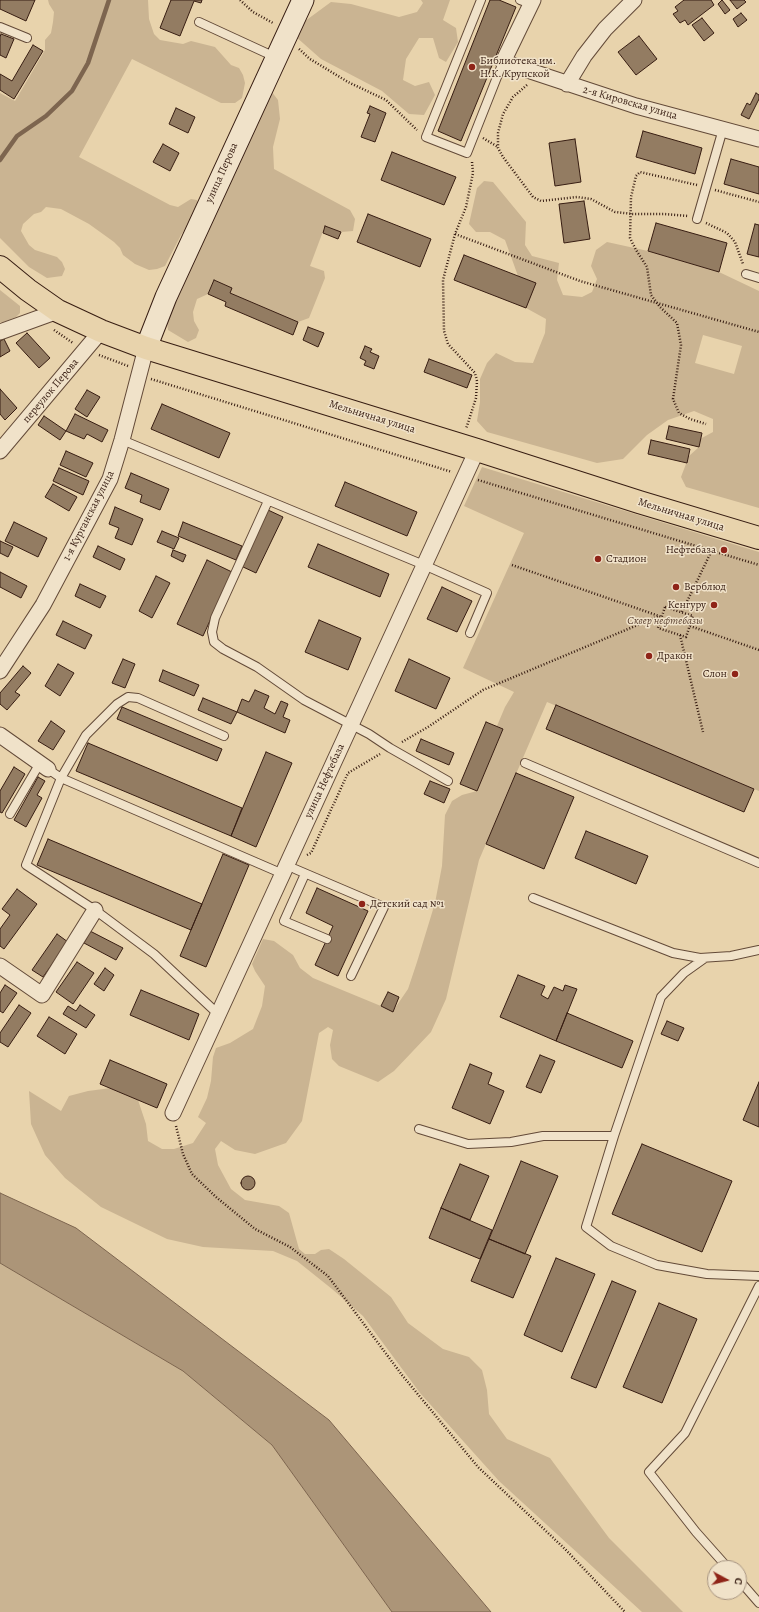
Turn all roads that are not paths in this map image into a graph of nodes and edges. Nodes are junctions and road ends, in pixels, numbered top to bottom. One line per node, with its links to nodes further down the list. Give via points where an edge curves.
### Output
1 (303, 0): 8 (street, улица Перова)
2 (481, 0): 9 (lane, via 426,137 467,153)
3 (634, 0): 10 (street, via 605,29)
4 (528, 1): 9 (street)
5 (199, 22): 8 (lane)
6 (0, 27): 7 (lane)
7 (27, 38)
8 (275, 57): 20 (street, улица Перова, via 166,297)
9 (503, 62): 10 (street, 2-я Кировская улица)
10 (567, 84): 11 (street, 2-я Кировская улица, via 636,106)
11 (723, 129): 12 (street, 2-я Кировская улица); 13 (lane)
12 (759, 139)
13 (697, 218)
14 (0, 267): 17 (main road, Мельничная улица)
15 (746, 274): 16 (lane)
16 (759, 278)
17 (58, 311): 18 (main road, Мельничная улица); 19 (street)
18 (101, 331): 20 (main road, Мельничная улица); 23 (street, переулок Перова)
19 (0, 332)
20 (146, 348): 21 (street, 1-я Курганская улица); 22 (main road, Мельничная улица)
21 (122, 440): 24 (lane); 28 (street, 1-я Курганская улица, via 110,479 44,605)
22 (469, 447): 25 (main road, Мельничная улица); 26 (street, улица Нефтебаза, via 465,476)
23 (0, 451)
24 (268, 500): 26 (lane); 29 (lane, via 215,618 212,632 214,642 257,667 304,700)
25 (759, 538)
26 (424, 565): 27 (lane, via 487,594); 29 (street, улица Нефтебаза)
27 (470, 633)
28 (0, 671)
29 (351, 725): 35 (lane); 38 (street, улица Нефтебаза)
30 (0, 735): 33 (street)
31 (224, 736): 34 (lane, via 138,698 128,697 117,704 86,735)
32 (525, 763): 37 (lane)
33 (44, 766): 34 (lane); 36 (lane)
34 (61, 778): 38 (lane); 41 (lane, via 26,865)
35 (448, 781)
36 (10, 814)
37 (759, 863)
38 (290, 867): 39 (lane); 47 (street, улица Нефтебаза)
39 (305, 874): 42 (lane, via 284,920); 46 (lane, via 384,907)
40 (533, 898): 44 (lane, via 673,953)
41 (95, 910): 45 (street, via 42,995); 47 (lane, via 154,954)
42 (327, 939)
43 (759, 950): 44 (lane)
44 (705, 958): 50 (lane, via 684,974 662,997)
45 (0, 966)
46 (351, 976)
47 (218, 1014): 48 (street, улица Нефтебаза)
48 (173, 1113)
49 (419, 1129): 50 (lane, via 468,1144 511,1142 543,1136)
50 (614, 1136): 51 (lane, via 586,1227 611,1246 656,1264 707,1274)
51 (759, 1276)
52 (758, 1289): 53 (lane, via 685,1433 649,1472)
53 (721, 1560)
54 (747, 1589): 55 (lane)
55 (759, 1603)

